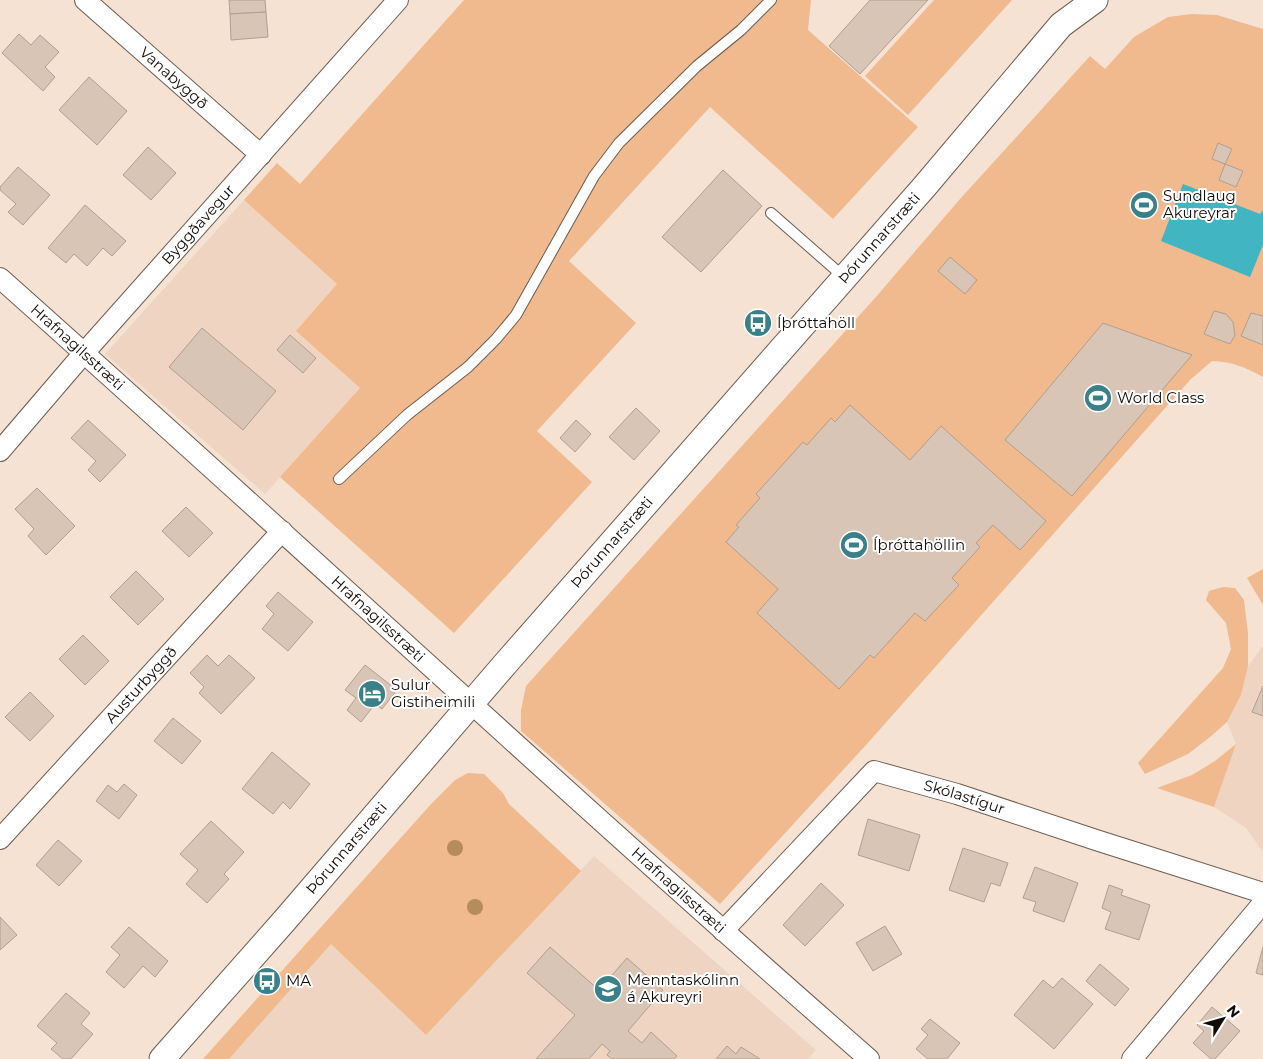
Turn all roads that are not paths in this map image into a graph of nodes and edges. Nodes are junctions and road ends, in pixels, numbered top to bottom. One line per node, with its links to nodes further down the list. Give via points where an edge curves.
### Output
1 (85, 0): 7 (street, Vanabyggð)
2 (398, 0): 7 (street, Byggðavegur)
3 (771, 0): 13 (lane, via 741,30 696,66 619,143 594,176 516,315 496,339 468,367 407,415)
4 (1071, 0): 6 (street, Þórunnarstræti)
5 (1095, 0): 6 (street, Þórunnarstræti)
6 (1061, 25): 10 (street, Þórunnarstræti)
7 (262, 155): 11 (street, Byggðavegur)
8 (771, 213): 10 (lane)
9 (0, 278): 11 (street, Hrafnagilsstræti)
10 (845, 278): 15 (street, Þórunnarstræti)
11 (84, 353): 12 (street, Byggðavegur); 14 (street, Hrafnagilsstræti)
12 (0, 451)
13 (339, 479)
14 (282, 531): 15 (street, Hrafnagilsstræti); 16 (street, Austurbyggð)
15 (471, 705): 19 (street, Hrafnagilsstræti); 20 (street, Þórunnarstræti)
16 (0, 839)
17 (1263, 893): 19 (street, Skólastígur, via 957,794 874,771)
18 (1263, 903): 22 (street)
19 (723, 931): 21 (street, Hrafnagilsstræti)
20 (162, 1059)
21 (869, 1059)
22 (1132, 1059)

